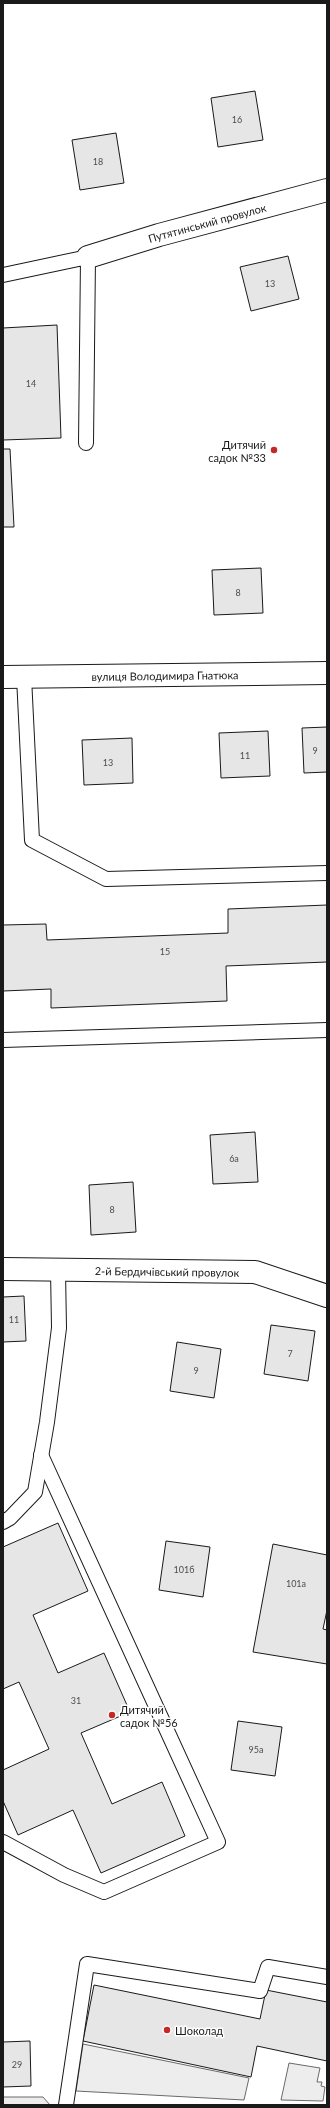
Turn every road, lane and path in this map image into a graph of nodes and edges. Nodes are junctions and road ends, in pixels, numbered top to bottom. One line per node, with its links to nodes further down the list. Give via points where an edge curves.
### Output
1 (327, 190): 2 (street, Путятинський провулок, via 159,235)
2 (88, 257): 3 (lane); 4 (lane)
3 (3, 275)
4 (86, 443)
5 (327, 673): 6 (street, вулиця Володимира Гнатюка)
6 (14, 677): 7 (lane, via 32,840 106,879)
7 (327, 874)
8 (327, 1030): 9 (lane)
9 (3, 1040)
10 (3, 1269): 11 (street, 2-й Бердичівський провулок)
11 (58, 1270): 12 (street, 2-й Бердичівський провулок, via 255,1272); 13 (lane, via 59,1328)
12 (327, 1296)
13 (41, 1455): 14 (lane, via 35,1492); 15 (lane, via 218,1842 104,1892 64,1875)
14 (3, 1522)
15 (3, 1842)
16 (327, 1977): 17 (lane, via 268,1967 260,1991 87,1964)
17 (66, 2105)

